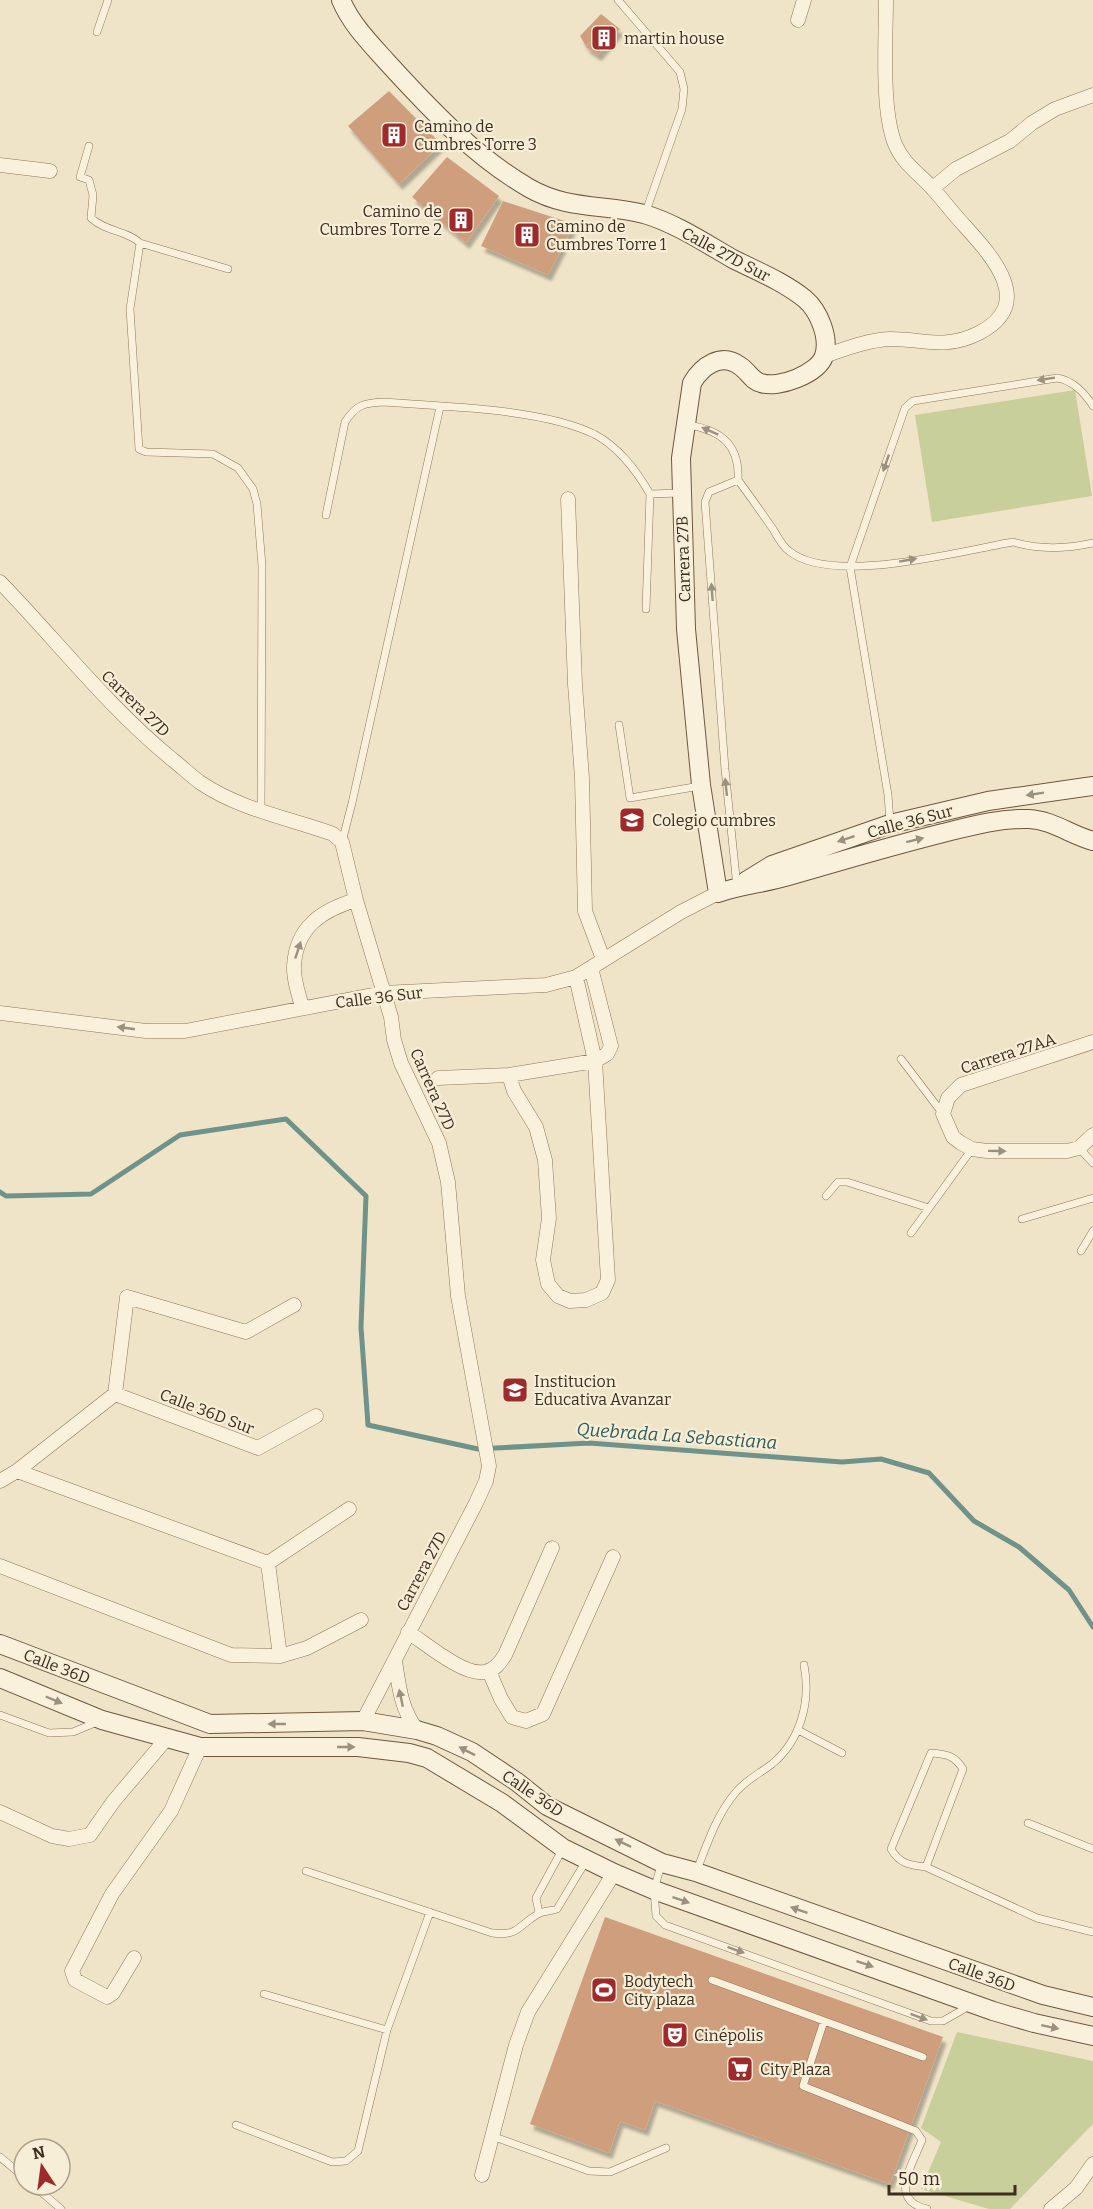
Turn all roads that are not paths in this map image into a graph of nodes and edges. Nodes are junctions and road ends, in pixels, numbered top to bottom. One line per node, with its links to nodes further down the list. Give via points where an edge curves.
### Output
1 (108, 0): 7 (lane)
2 (341, 0): 13 (main road, Calle 27D Sur, via 360,31 420,99 503,171 556,200)
3 (618, 0): 13 (lane, via 680,72 684,89 682,109)
4 (804, 0): 6 (street)
5 (886, 0): 12 (street, via 886,76 892,135 902,157)
6 (798, 20)
7 (97, 32)
8 (1093, 95): 12 (street, via 1055,109 1010,141 956,169)
9 (89, 146): 14 (lane, via 80,177 89,180 93,195 91,218 102,228 129,235)
10 (0, 165): 11 (street)
11 (50, 171)
12 (933, 188): 16 (street, via 1004,278 1008,296 1005,309 994,323 962,340 943,343 890,339 862,343)
13 (645, 214): 16 (main road, Calle 27D Sur, via 806,299 820,318)
14 (140, 243): 15 (lane); 32 (lane, via 130,309 139,449 213,454 238,468 253,489 257,504 263,610)
15 (228, 269)
16 (824, 356): 19 (main road, Carrera 27B, via 818,367 807,374 775,384 761,383 729,361 707,365 692,383)
17 (1093, 406): 26 (lane, one-way to 26, via 1067,379 1058,378 913,401 905,408)
18 (440, 407): 22 (lane, via 569,424 595,435 617,451 638,473); 24 (lane, via 384,402 366,403 353,410 345,423); 35 (lane)
19 (686, 424): 20 (lane, one-way to 19, via 739,467 729,444 705,427); 21 (main road, Carrera 27B)
20 (738, 480): 26 (lane, via 787,550 804,561); 36 (lane, one-way to 20, via 705,502 709,492)
21 (681, 493): 22 (lane); 30 (main road, Carrera 27B, via 686,629)
22 (650, 494): 28 (lane)
23 (568, 499): 39 (street, via 585,910)
24 (326, 515)
25 (1093, 543): 26 (lane, one-way to 25, via 1013,542 1043,548)
26 (850, 567): 33 (lane)
27 (0, 582): 32 (street, Carrera 27D, via 101,694 157,747 201,783)
28 (646, 609)
29 (620, 725): 30 (lane, via 630,798)
30 (701, 785): 37 (main road, Carrera 27B)
31 (1093, 786): 33 (main road, Calle 36 Sur, one-way to 33, via 988,801)
32 (261, 811): 35 (street, Carrera 27D, via 333,834)
33 (890, 824): 36 (main road, Calle 36 Sur, one-way to 36, via 772,865)
34 (1093, 841): 36 (main road, Calle 36 Sur, one-way to 34, via 1005,820 1050,823)
35 (342, 842): 38 (street, Carrera 27D)
36 (736, 887): 37 (main road, Calle 36 Sur)
37 (718, 893): 39 (street, Calle 36 Sur)
38 (356, 900): 42 (street, Carrera 27D); 43 (street, one-way to 38, via 294,969 295,954 304,933 331,908)
39 (603, 959): 40 (street, Calle 36 Sur)
40 (591, 968): 41 (street, Calle 36 Sur); 47 (street, via 611,1046 607,1054)
41 (576, 977): 42 (street, Calle 36 Sur, via 515,988); 47 (street)
42 (383, 993): 43 (street, Calle 36 Sur); 73 (street, Carrera 27D, via 401,1064 439,1143 448,1182 458,1296 489,1466 476,1503)
43 (302, 1007): 44 (street, Calle 36 Sur, one-way to 44, via 185,1031 146,1031)
44 (0, 1012)
45 (1093, 1042): 50 (street, Carrera 27AA, via 961,1084 948,1098)
46 (902, 1059): 50 (lane)
47 (595, 1060): 48 (street); 48 (street, via 608,1280 602,1293 586,1300 570,1301 558,1296 548,1284 543,1260 549,1218 545,1160 536,1127 514,1092)
48 (509, 1075): 49 (street)
49 (438, 1078)
50 (943, 1114): 53 (street, via 954,1137)
51 (1093, 1135): 52 (street)
52 (1079, 1148): 53 (street, one-way to 52, via 1049,1152); 54 (lane)
53 (972, 1149): 57 (lane)
54 (1093, 1163)
55 (826, 1196): 57 (lane, via 838,1182 847,1182)
56 (1093, 1198): 58 (lane)
57 (929, 1208): 60 (lane)
58 (1022, 1219)
59 (1093, 1231): 61 (lane)
60 (911, 1233)
61 (1081, 1251)
62 (294, 1305): 63 (street, via 246,1332 127,1297)
63 (115, 1394): 64 (street, Calle 36D Sur, via 258,1448); 65 (street)
64 (316, 1416)
65 (17, 1471): 66 (street); 70 (street)
66 (0, 1481)
67 (349, 1509): 70 (street)
68 (552, 1548): 78 (street, via 505,1655)
69 (613, 1557): 78 (street, via 543,1714 526,1721 512,1717)
70 (268, 1563): 75 (street)
71 (0, 1566): 75 (street, via 231,1655)
72 (361, 1620): 75 (street, via 307,1648)
73 (408, 1632): 76 (street, Carrera 27D); 78 (street, via 463,1668 479,1673)
74 (0, 1644): 82 (main road, Calle 36D, one-way to 74, via 210,1724)
75 (280, 1656)
76 (395, 1661): 82 (street, Carrera 27D); 84 (street, one-way to 76, via 406,1717)
77 (804, 1665): 83 (lane, via 807,1701)
78 (489, 1671)
79 (0, 1678): 81 (main road, Calle 36D, one-way to 81)
80 (0, 1715): 81 (lane, via 49,1733 73,1732)
81 (102, 1720): 85 (main road, Calle 36D)
82 (363, 1721): 84 (main road, Calle 36D)
83 (798, 1730): 87 (lane); 96 (lane, via 780,1756 744,1783 728,1803)
84 (417, 1731): 93 (main road, Calle 36D, one-way to 84, via 547,1806 472,1752)
85 (167, 1738): 86 (main road, Calle 36D); 88 (street, via 90,1835 69,1839 52,1836)
86 (200, 1747): 90 (main road, Calle 36D, one-way to 90, via 358,1748 427,1758 502,1803); 102 (street, via 171,1811 112,1893 72,1976 107,1997)
87 (842, 1752)
88 (0, 1812)
89 (1028, 1823): 91 (lane)
90 (563, 1848): 92 (main road, Calle 36D); 100 (lane, via 536,1898)
91 (1093, 1849)
92 (586, 1860): 97 (main road, Calle 36D); 100 (lane, via 557,1910)
93 (662, 1863): 96 (main road, Calle 36D); 98 (lane)
94 (926, 1867): 94 (lane, via 898,1861 891,1849 932,1754 948,1754 963,1769); 101 (lane, via 1037,1918)
95 (306, 1871): 99 (lane)
96 (696, 1872): 106 (main road, Calle 36D, one-way to 96, via 1043,1995)
97 (614, 1873): 98 (main road, Calle 36D); 112 (street, via 528,2012)
98 (654, 1890): 105 (main road, Calle 36D, one-way to 105); 105 (lane, one-way to 105, via 656,1916 665,1924 931,2021 943,2020)
99 (430, 1912): 100 (lane, via 508,1935); 108 (lane)
100 (539, 1913)
101 (1093, 1932)
102 (134, 1959)
103 (712, 1980): 107 (lane)
104 (264, 1994): 108 (lane)
105 (974, 2004): 109 (main road, Calle 36D, one-way to 109)
106 (1093, 2007)
107 (824, 2021): 110 (lane); 120 (lane, via 803,2086 916,2131 922,2140 904,2187 907,2198)
108 (387, 2030): 111 (lane, via 358,2151 346,2161 332,2162)
109 (1093, 2036)
110 (923, 2057)
111 (237, 2125)
112 (492, 2136): 113 (lane, via 589,2171 610,2172); 117 (street)
113 (666, 2148)
114 (0, 2157): 116 (lane)
115 (1093, 2164): 121 (street, via 1076,2188)
116 (12, 2167)
117 (482, 2175)
118 (47, 2197): 119 (lane)
119 (61, 2209)
120 (927, 2209)
121 (1051, 2209)

